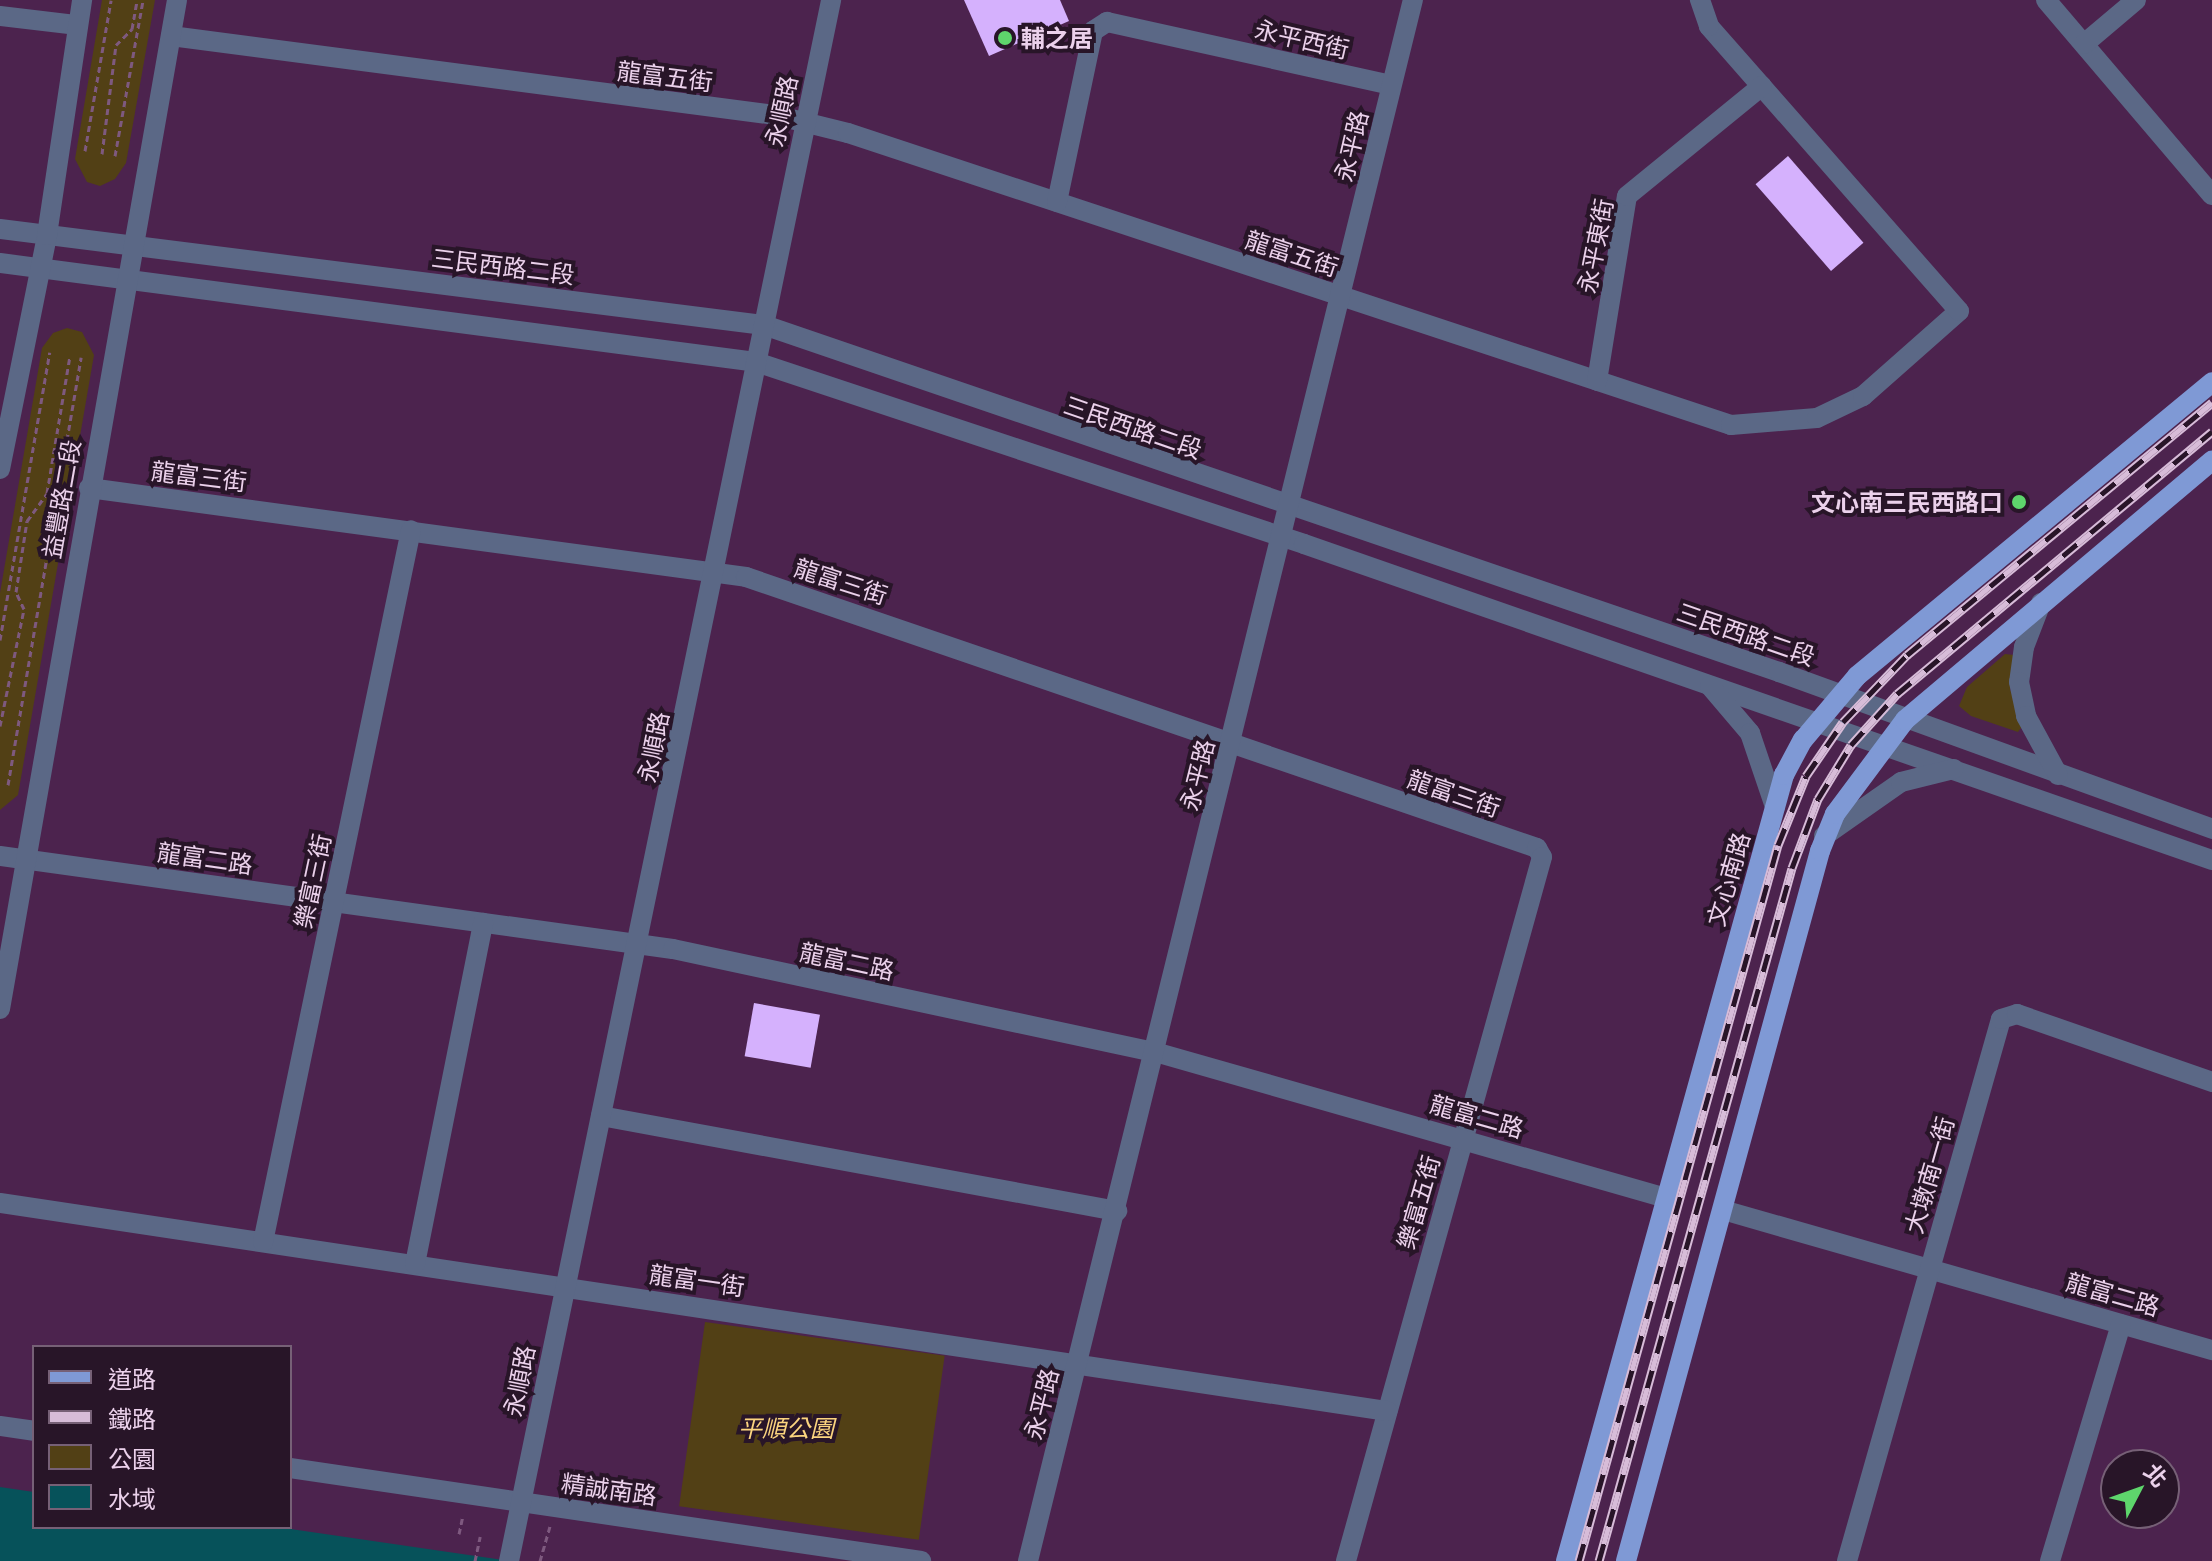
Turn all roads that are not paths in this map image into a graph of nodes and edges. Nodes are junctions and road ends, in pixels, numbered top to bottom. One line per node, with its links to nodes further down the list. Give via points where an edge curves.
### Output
1 (82, 0): 9 (street)
2 (177, 0): 10 (street, 益豐路二段)
3 (831, 0): 14 (street, 永順路)
4 (1413, 0): 12 (street, 永平路)
5 (1700, 0): 13 (street, 龍富五街, via 1709,26)
6 (2046, 0): 11 (street)
7 (2136, 0): 11 (street)
8 (0, 16): 9 (street)
9 (77, 25): 18 (street)
10 (171, 36): 14 (street, 龍富五街); 19 (street, 益豐路二段)
11 (2084, 44): 15 (street)
12 (1391, 85): 16 (street, 永平西街, via 1107,22 1093,31); 23 (street, 永平路)
13 (1762, 86): 26 (street, 永平東街, via 1627,196); 26 (street, 龍富五街, via 1959,311 1863,396 1817,418 1731,425)
14 (805, 123): 16 (street, 龍富五街); 24 (street, 永順路)
15 (2212, 195)
16 (1057, 202): 23 (street, 龍富五街)
17 (0, 229): 18 (street, 三民西路二段)
18 (47, 235): 19 (street, 三民西路二段); 21 (street)
19 (134, 247): 22 (street, 益豐路二段); 24 (street, 三民西路二段)
20 (0, 263): 21 (street)
21 (41, 267): 22 (street); 29 (street)
22 (130, 278): 25 (street); 30 (street, 益豐路二段)
23 (1343, 298): 26 (street, 龍富五街); 31 (street, 永平路)
24 (764, 325): 25 (street, 永順路); 31 (street, 三民西路二段)
25 (756, 362): 33 (street); 34 (street, 永順路)
26 (1597, 381)
27 (2212, 382): 37 (main road, 文心南路)
28 (2212, 461): 35 (main road)
29 (0, 469)
30 (89, 488): 32 (street, 龍富三街); 49 (street, 益豐路二段)
31 (1291, 508): 33 (street, 永平路); 37 (street, 三民西路二段)
32 (411, 530): 34 (street, 龍富三街); 51 (street, 樂富三街)
33 (1283, 537): 36 (street); 40 (street, 永平路)
34 (712, 575): 40 (street, 龍富三街, via 746,577); 53 (street, 永順路)
35 (2042, 601): 39 (main road); 43 (street, via 2024,647 2019,682 2026,716)
36 (1708, 683): 38 (street); 44 (street, via 1750,733)
37 (1839, 694): 38 (main road, 文心南路); 39 (street, 三民西路二段)
38 (1816, 720): 41 (street); 44 (main road, 文心南路, via 1784,775)
39 (1905, 720): 41 (main road); 43 (street, 三民西路二段)
40 (1232, 741): 48 (street, 龍富三街, via 1537,848); 55 (street, 永平路)
41 (1882, 744): 42 (street); 46 (main road)
42 (1953, 769): 46 (street, via 1901,782); 50 (street)
43 (2058, 775): 45 (street, 三民西路二段)
44 (1775, 807): 59 (main road, 文心南路)
45 (2212, 829)
46 (1824, 836): 61 (main road)
47 (0, 856): 49 (street, 龍富二路)
48 (1542, 857): 58 (street, 樂富五街)
49 (24, 859): 51 (street, 龍富二路); 54 (street, 益豐路二段)
50 (2212, 860)
51 (334, 901): 52 (street, 龍富二路); 63 (street, 樂富三街)
52 (483, 923): 53 (street, 龍富二路); 64 (street)
53 (637, 945): 55 (street, 龍富二路); 57 (street, 永順路)
54 (0, 1009)
55 (1155, 1052): 58 (street, 龍富二路); 62 (street, 永平路)
56 (2212, 1082): 65 (street, 大墩南一街, via 2017,1014 2001,1019)
57 (601, 1116): 62 (street); 66 (street, 永順路)
58 (1463, 1139): 59 (street, 龍富二路); 70 (street, 樂富五街)
59 (1666, 1198): 79 (main road, 文心南路)
60 (0, 1203): 63 (street, 龍富一街)
61 (1723, 1210): 65 (street, 龍富二路); 80 (main road)
62 (1117, 1211): 69 (street, 永平路)
63 (263, 1242): 64 (street, 龍富一街)
64 (415, 1264): 66 (street, 龍富一街)
65 (1929, 1269): 67 (street, 龍富二路); 81 (street, 大墩南一街)
66 (565, 1287): 69 (street, 龍富一街); 74 (street, 永順路)
67 (2121, 1324): 68 (street, 龍富二路); 82 (street)
68 (2212, 1350)
69 (1078, 1364): 70 (street, 龍富一街); 77 (street, 永平路)
70 (1387, 1411): 78 (street, 樂富五街)
71 (0, 1426): 72 (street)
72 (32, 1431)
73 (292, 1468): 74 (street, 精誠南路)
74 (521, 1502): 75 (street, 永順路); 76 (street, 精誠南路)
75 (509, 1561)
76 (921, 1561)
77 (1028, 1561)
78 (1346, 1561)
79 (1566, 1561)
80 (1626, 1561)
81 (1847, 1561)
82 (2050, 1561)

